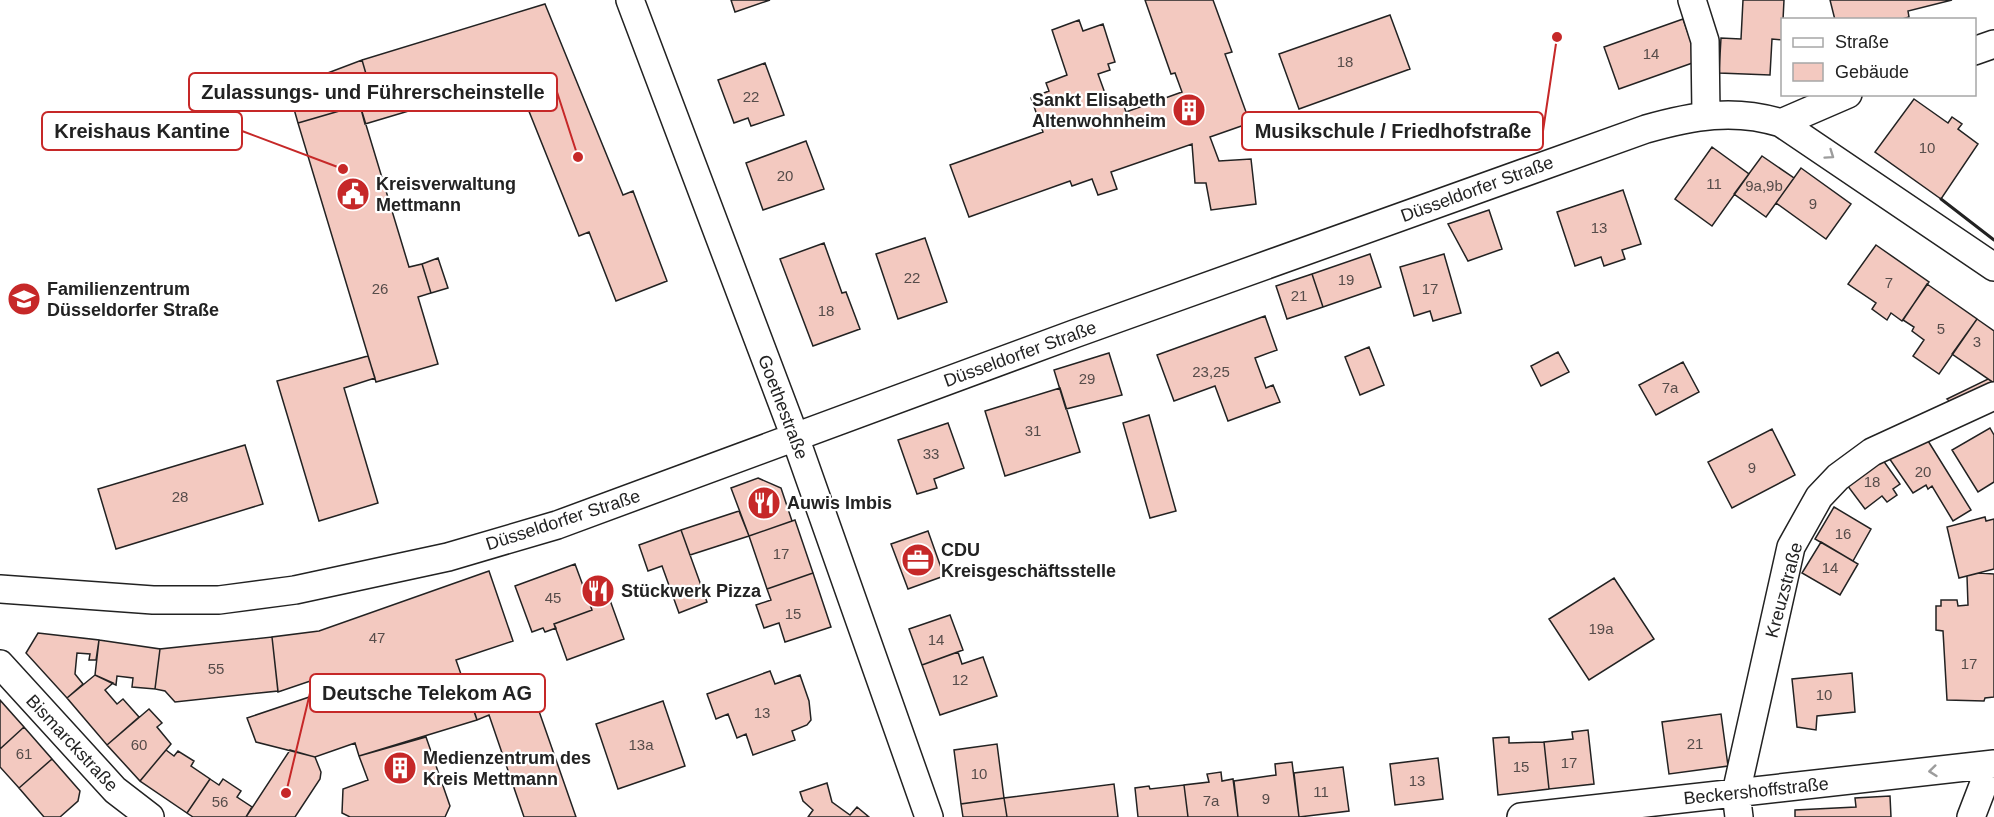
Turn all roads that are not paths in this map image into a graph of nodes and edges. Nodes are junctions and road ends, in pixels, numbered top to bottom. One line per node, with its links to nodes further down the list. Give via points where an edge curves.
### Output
1 (630, 0): 10 (street, Goethestraße)
2 (1692, 0): 6 (street, via 1705,41)
3 (1994, 44): 4 (street)
4 (1976, 50)
5 (1843, 96): 7 (street)
6 (1706, 114): 7 (street, Düsseldorfer Straße, via 1744,114); 10 (street, Düsseldorfer Straße, via 1635,132)
7 (1781, 123): 8 (street, Düsseldorfer Straße, one-way to 8)
8 (1994, 267)
9 (1994, 396): 14 (street, Kreuzstraße, via 1872,452 1838,477 1820,497 1791,547)
10 (795, 437): 11 (street, Düsseldorfer Straße, via 557,525 426,563 295,590 185,601); 16 (street, Goethestraße)
11 (0, 589)
12 (0, 663): 15 (street, Bismarckstraße, via 115,790)
13 (1992, 765): 14 (street, Beckershoffstraße, one-way to 14); 18 (street)
14 (1737, 805): 17 (street, Beckershoffstraße)
15 (150, 817)
16 (929, 817)
17 (1521, 817)
18 (1971, 817)

